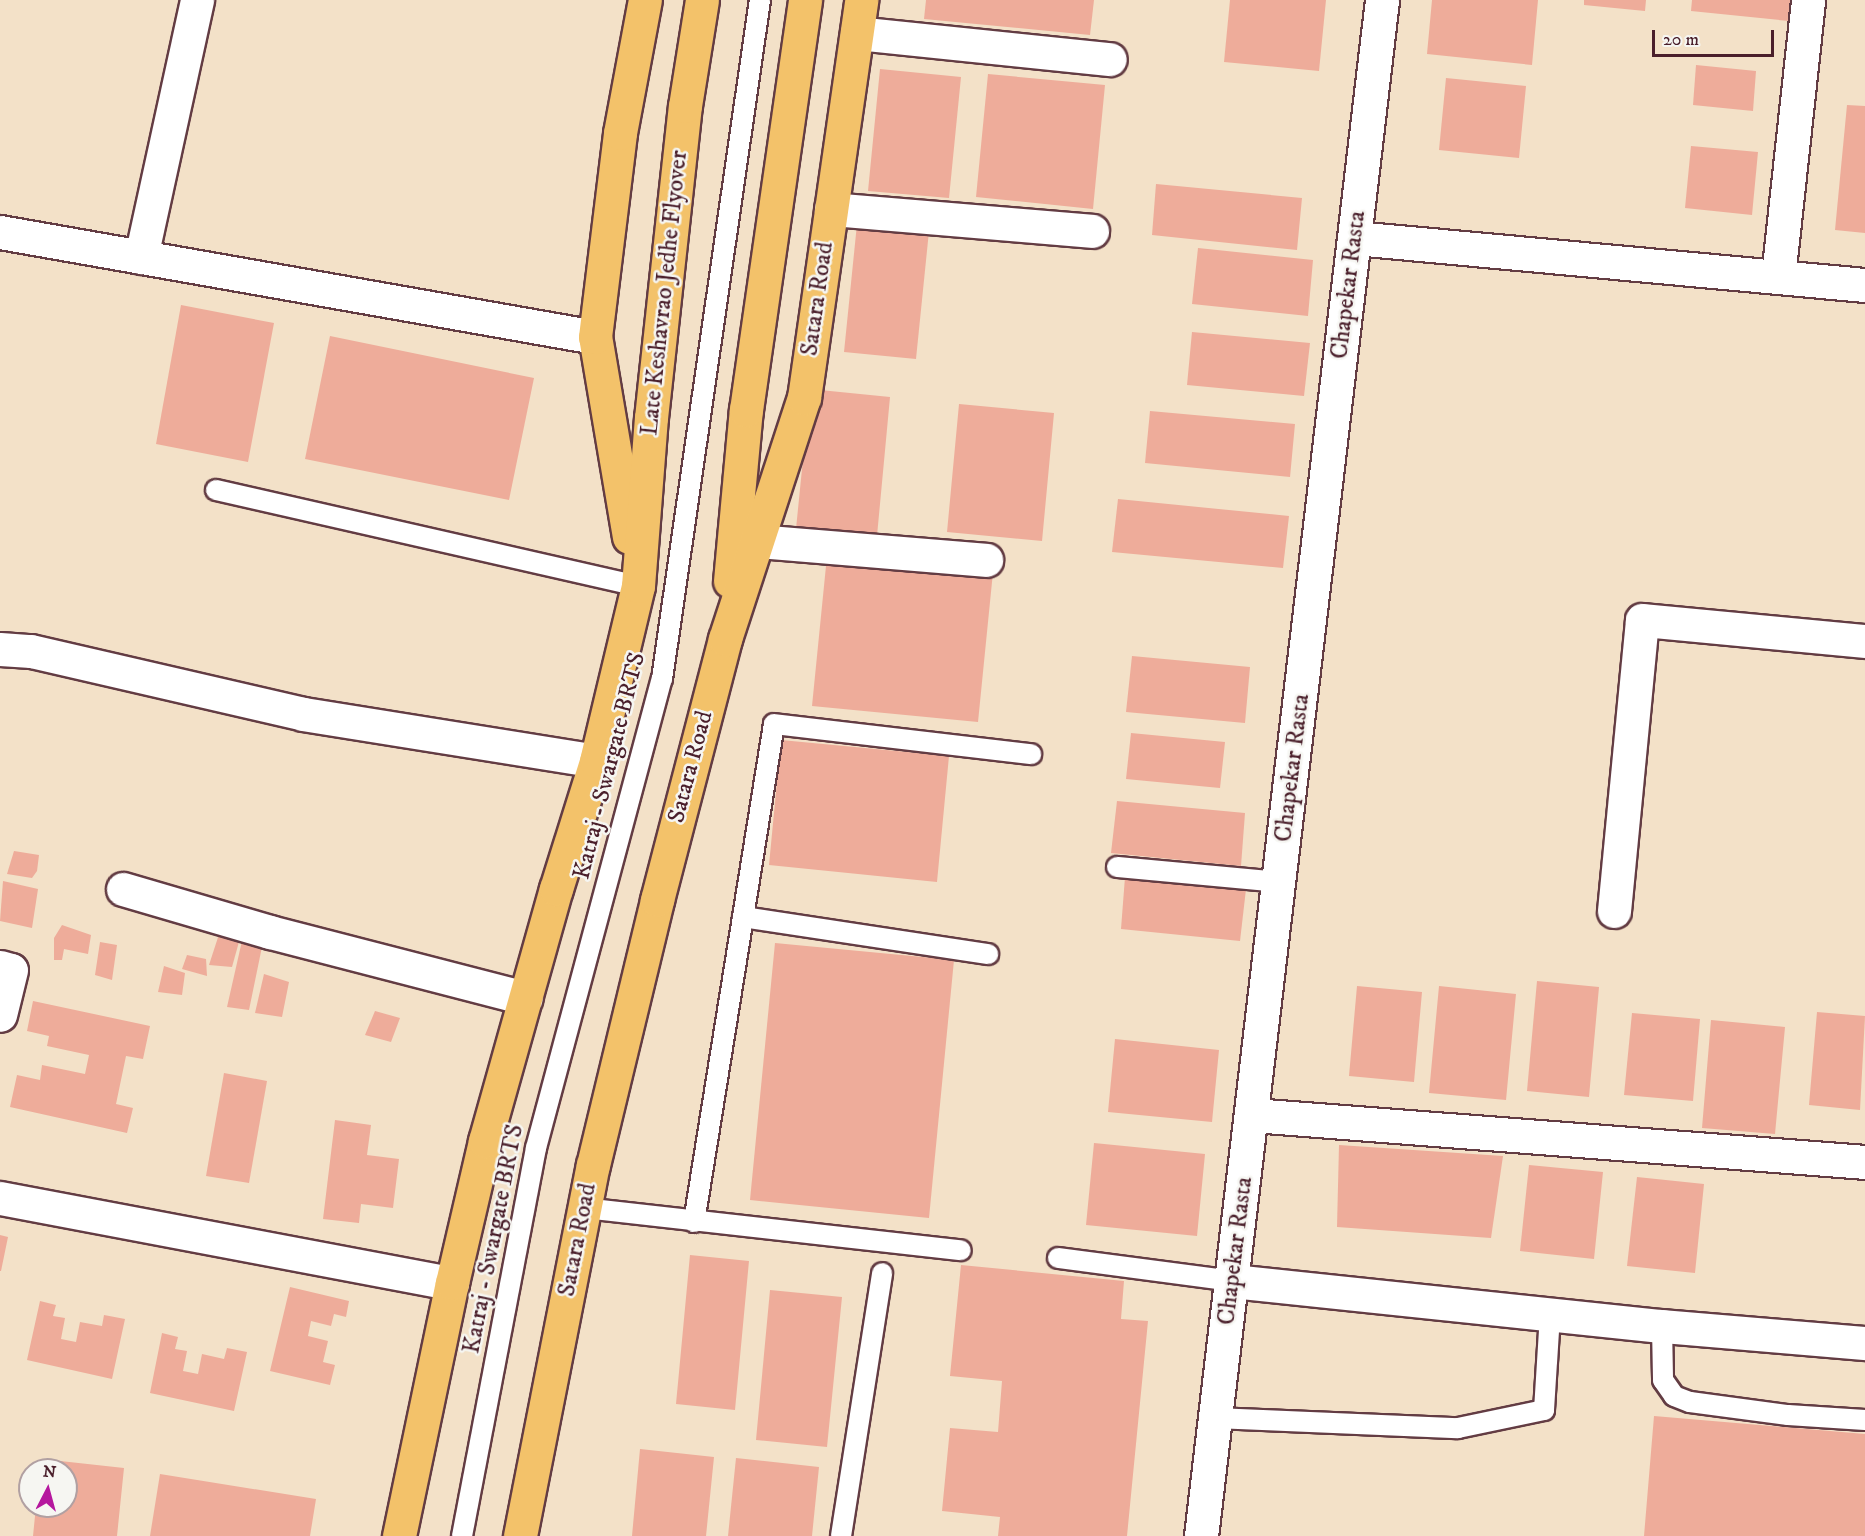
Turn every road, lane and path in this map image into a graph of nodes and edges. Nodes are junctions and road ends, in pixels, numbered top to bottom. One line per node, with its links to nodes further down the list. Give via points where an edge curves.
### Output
1 (197, 0): 15 (street)
2 (645, 0): 18 (highway, via 620,133)
3 (702, 0): 22 (highway, Late Keshavrao Jedhe Flyover, via 686,106 651,418)
4 (760, 0): 53 (lane, Katraj - Swargate BRTS, via 662,679 536,1148)
5 (805, 0): 23 (highway, via 746,410)
6 (861, 0): 9 (highway, Satara Road)
7 (1382, 0): 14 (street, Chapekar Rasta)
8 (1808, 0): 16 (street)
9 (857, 33): 10 (street); 11 (highway, Satara Road)
10 (1110, 59)
11 (831, 209): 12 (street); 20 (highway, Satara Road, via 804,398)
12 (1092, 231)
13 (0, 232): 15 (street)
14 (1355, 238): 16 (street); 29 (street, Chapekar Rasta)
15 (141, 256): 18 (street)
16 (1778, 277): 17 (street)
17 (1865, 285)
18 (595, 337): 22 (highway)
19 (216, 490): 22 (lane)
20 (757, 541): 21 (street); 23 (highway, Satara Road)
21 (986, 560)
22 (638, 586): 27 (highway)
23 (725, 639): 40 (highway, Satara Road, via 657,900)
24 (1865, 640): 31 (street, via 1642,620)
25 (0, 649): 27 (street, via 31,651 303,714)
26 (1031, 754): 32 (lane, via 774,724)
27 (596, 761): 35 (highway)
28 (1118, 867): 29 (lane)
29 (1280, 882): 37 (street, Chapekar Rasta)
30 (123, 889): 35 (street, via 259,929)
31 (1614, 911)
32 (742, 917): 33 (lane); 41 (lane)
33 (988, 954)
34 (0, 967): 36 (street, via 10,970)
35 (526, 998): 46 (highway, via 484,1141)
36 (0, 1015)
37 (1252, 1115): 38 (street); 45 (street, Chapekar Rasta)
38 (1865, 1162)
39 (0, 1198): 46 (street)
40 (585, 1208): 41 (lane); 54 (highway, Satara Road)
41 (694, 1222): 42 (lane)
42 (961, 1250)
43 (1058, 1258): 45 (lane)
44 (882, 1273): 55 (lane)
45 (1232, 1281): 47 (street); 50 (street, Chapekar Rasta)
46 (452, 1284): 52 (highway)
47 (1550, 1315): 48 (street); 50 (lane, via 1544,1410 1458,1428)
48 (1662, 1326): 49 (street); 51 (lane, via 1663,1380 1674,1396 1690,1402)
49 (1865, 1343)
50 (1215, 1418): 56 (street, Chapekar Rasta)
51 (1865, 1420)
52 (399, 1536)
53 (462, 1536)
54 (520, 1536)
55 (841, 1536)
56 (1201, 1536)

